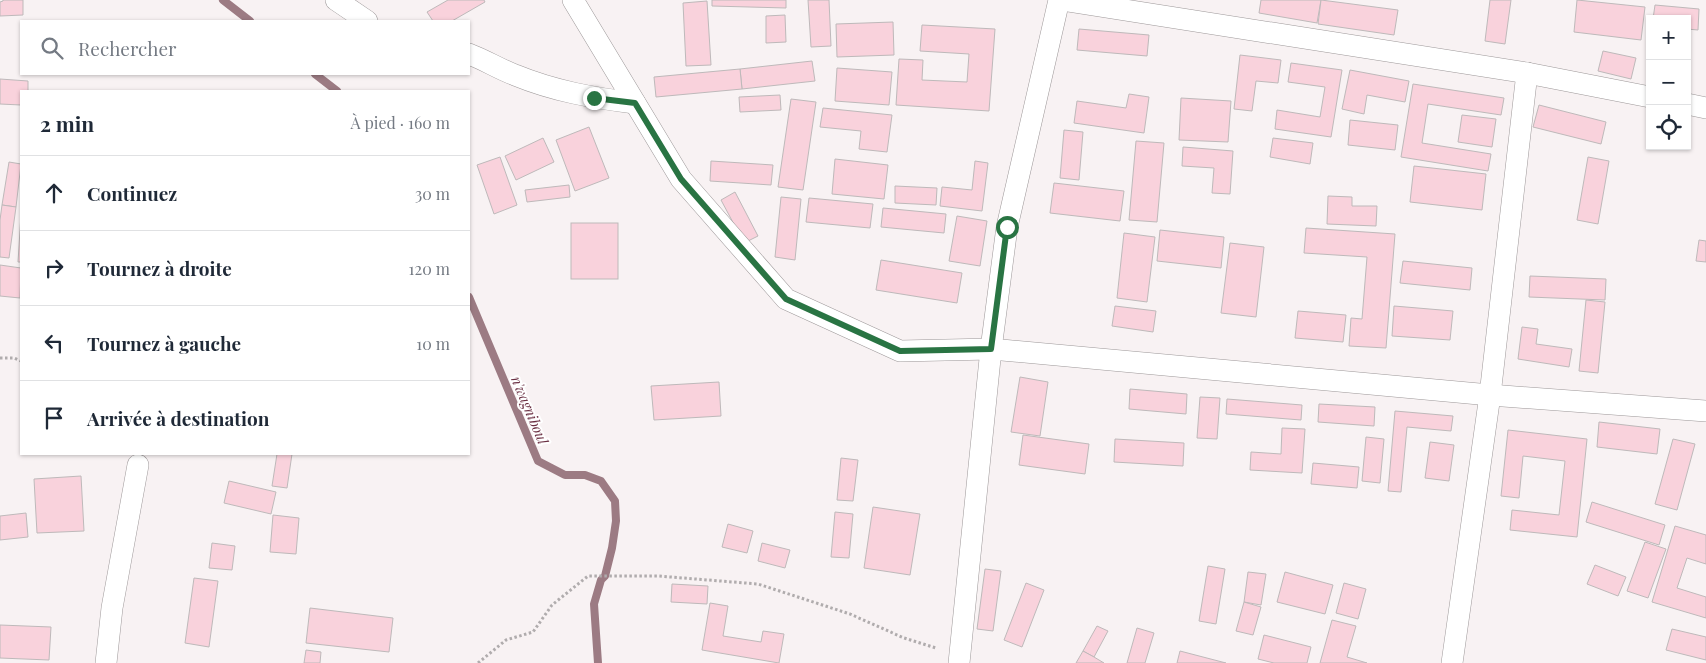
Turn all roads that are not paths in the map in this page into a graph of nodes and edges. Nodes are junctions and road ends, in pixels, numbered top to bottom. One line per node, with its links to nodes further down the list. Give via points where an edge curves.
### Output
1 (336, 0): 4 (street)
2 (573, 0): 8 (street)
3 (1060, 0): 6 (street); 11 (street, via 1007,227)
4 (366, 20)
5 (470, 54): 8 (street, via 514,75 556,89)
6 (1527, 73): 7 (street); 12 (street)
7 (1646, 96)
8 (635, 103): 11 (street, via 681,179 786,299 900,351)
9 (1691, 105): 10 (street)
10 (1706, 108)
11 (991, 349): 12 (street); 15 (street)
12 (1490, 395): 13 (street); 17 (street)
13 (1706, 412)
14 (138, 465): 16 (street, via 112,608)
15 (951, 658)
16 (106, 663)
17 (1452, 663)

